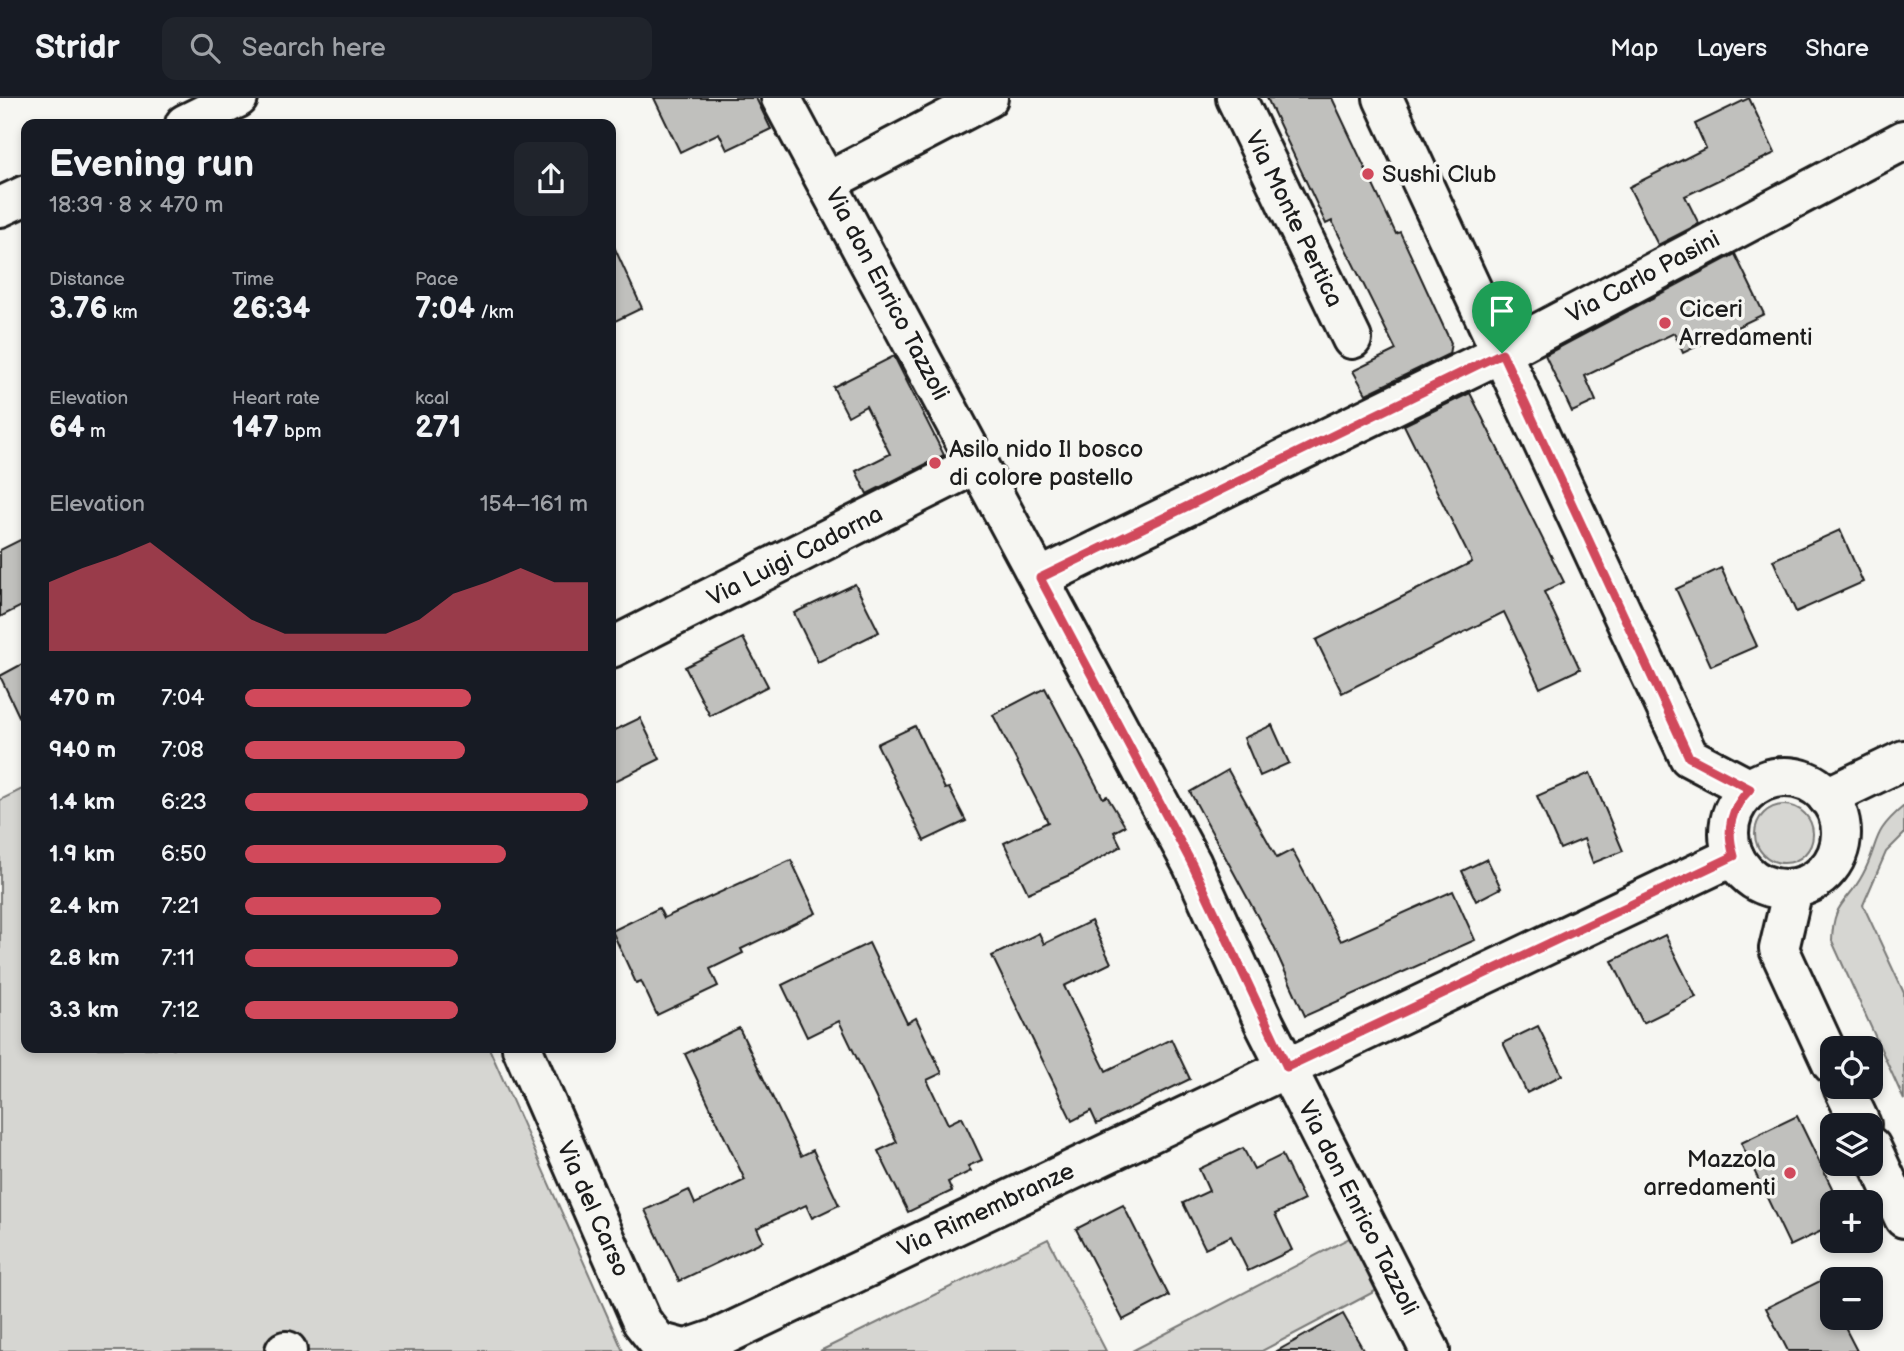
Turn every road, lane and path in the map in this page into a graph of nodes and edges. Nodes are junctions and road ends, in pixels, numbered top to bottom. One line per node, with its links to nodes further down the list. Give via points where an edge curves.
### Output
1 (238, 98): 6 (street)
2 (781, 98): 8 (street, Via don Enrico Tazzoli)
3 (988, 98): 8 (street)
4 (1236, 98): 11 (street, Via Monte Pertica)
5 (1383, 98): 12 (street)
6 (195, 119)
7 (1904, 140): 12 (street, Via Carlo Pasini)
8 (827, 182): 13 (street, Via don Enrico Tazzoli)
9 (21, 197): 10 (street)
10 (0, 206)
11 (1352, 339)
12 (1502, 353): 14 (street, Via Carlo Pasini); 17 (street, via 1689,757)
13 (978, 463): 14 (street, Via don Enrico Tazzoli); 15 (street, Via Luigi Cadorna)
14 (1040, 578): 23 (street, Via don Enrico Tazzoli, via 1192,864)
15 (616, 645)
16 (1904, 760): 18 (street)
17 (1750, 789): 18 (street, via 1772,779 1797,778); 19 (street, via 1730,820)
18 (1827, 797): 20 (street, via 1841,829 1838,853 1816,880)
19 (1734, 856): 20 (street, via 1758,883); 23 (street, Via Rimembranze)
20 (1793, 889): 21 (street, via 1779,950)
21 (1820, 1038)
22 (524, 1053): 26 (street, Via del Carso, via 642,1322 658,1342)
23 (1287, 1067): 26 (street, Via Rimembranze, via 716,1339); 27 (street, Via don Enrico Tazzoli)
24 (1883, 1173): 25 (street)
25 (1904, 1218)
26 (682, 1350)
27 (1430, 1351)

